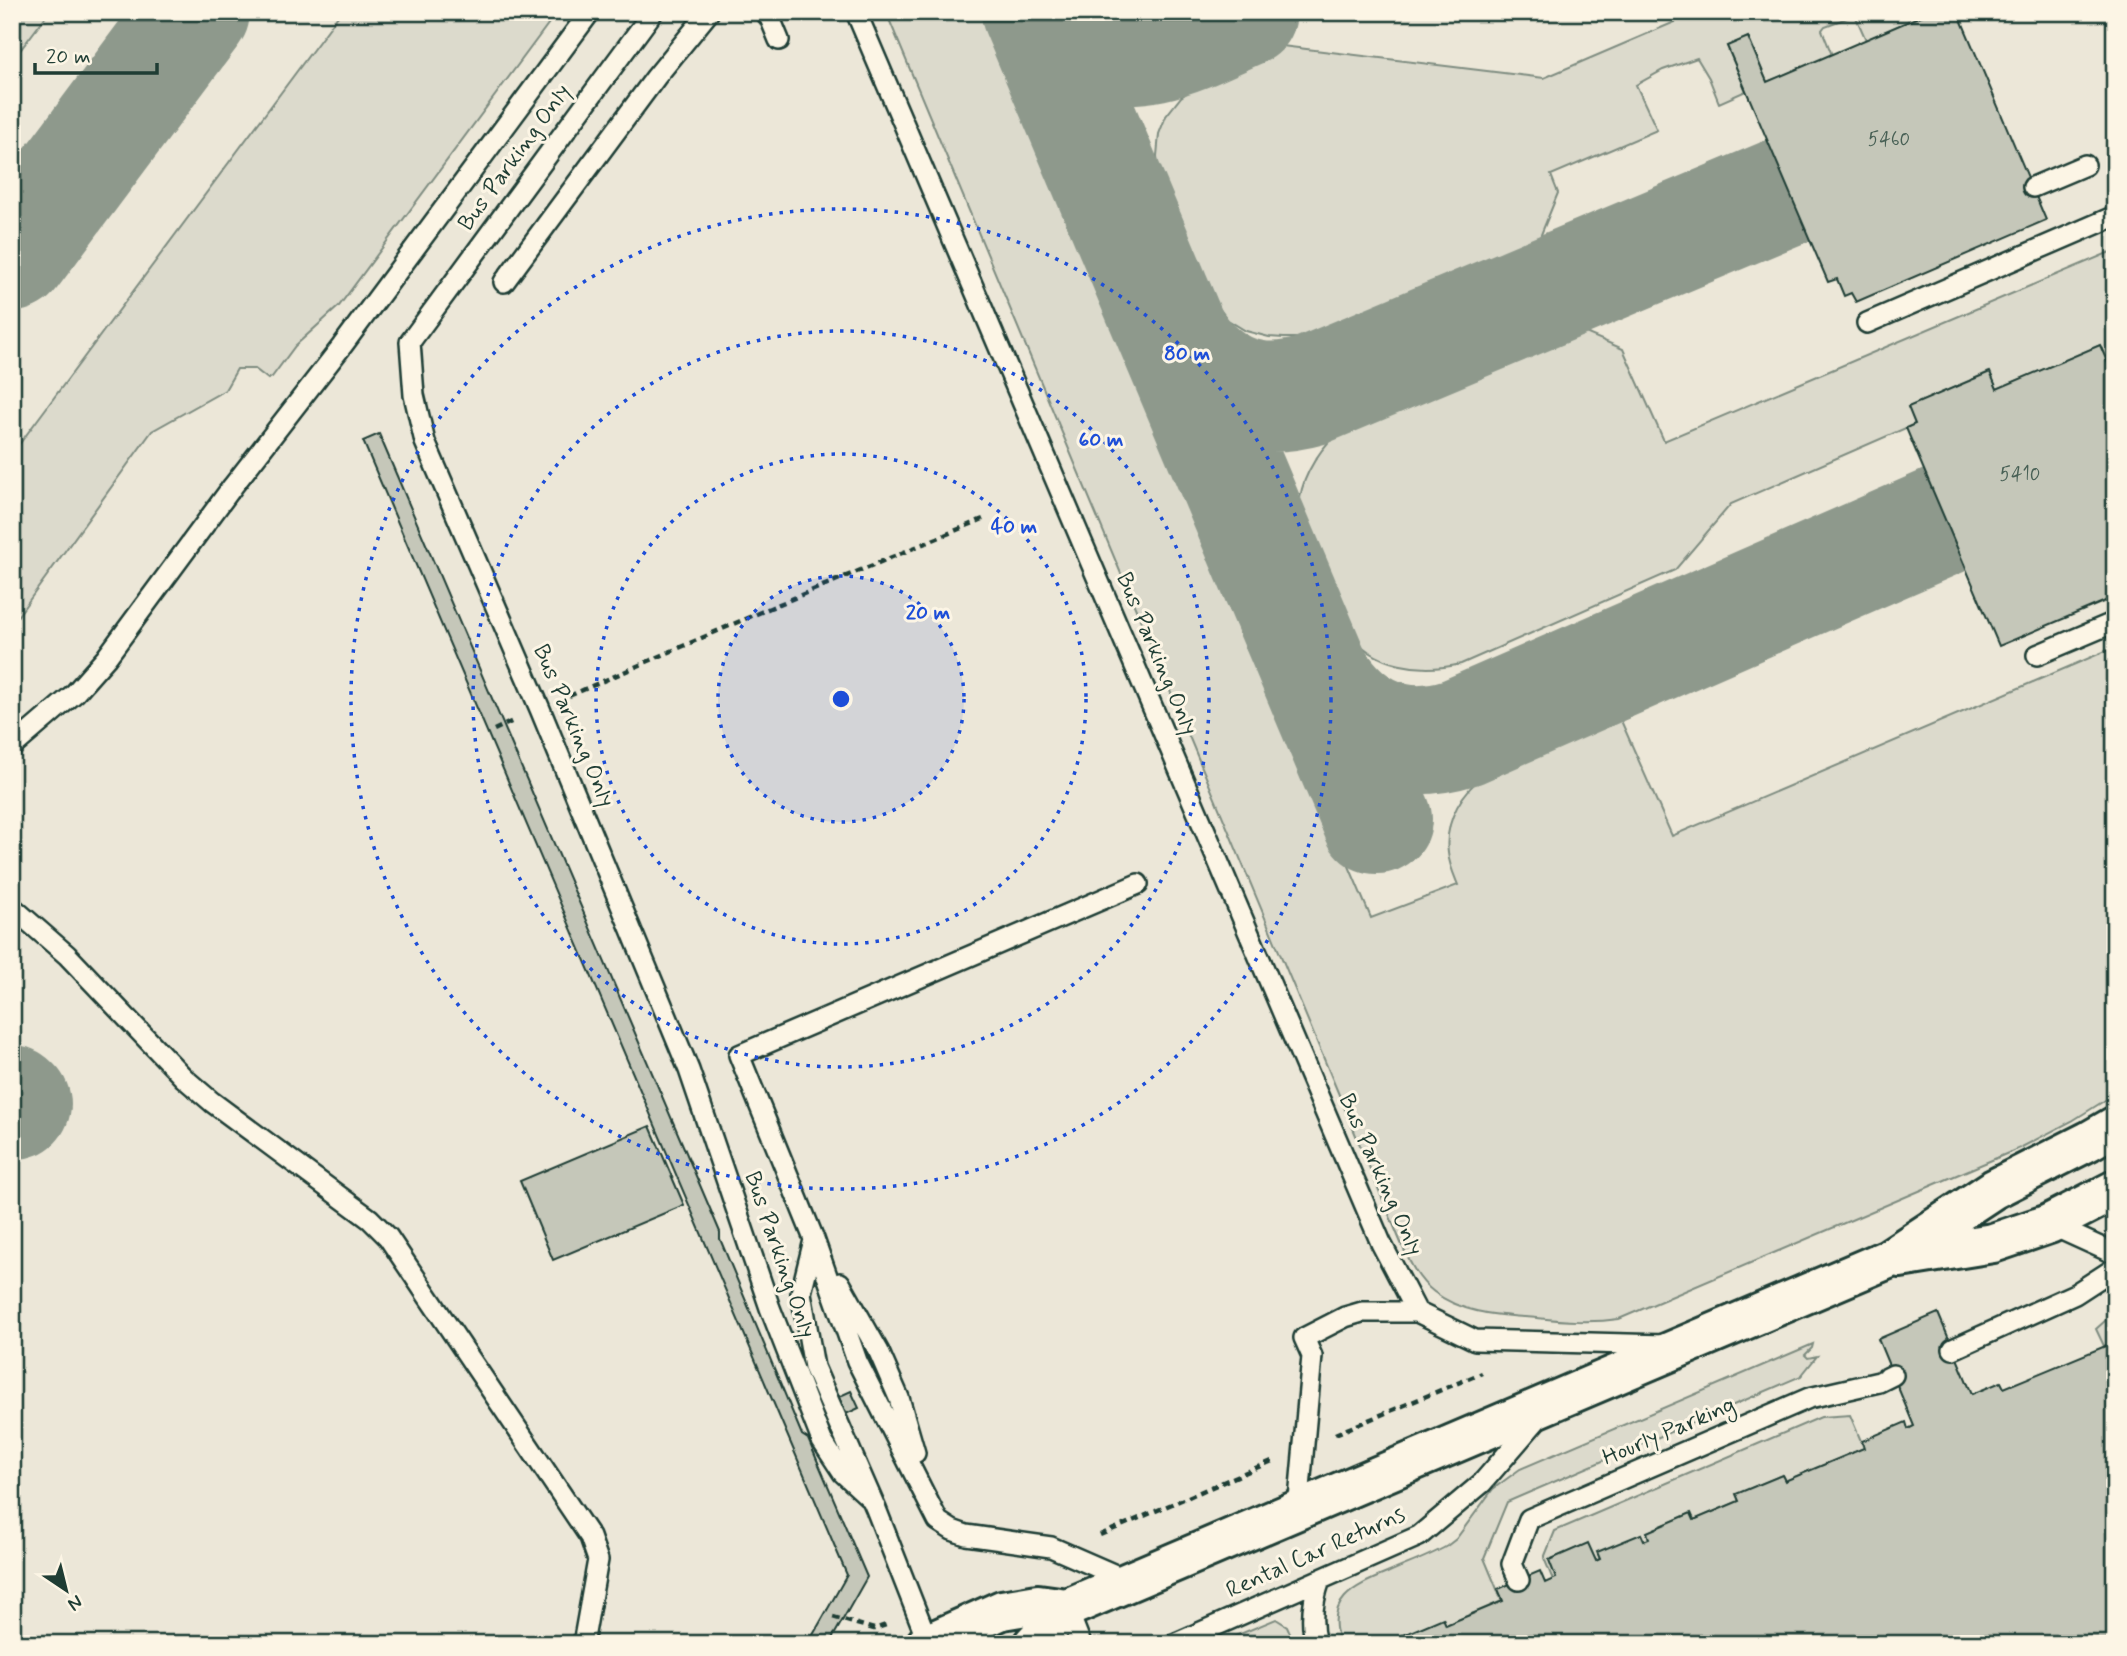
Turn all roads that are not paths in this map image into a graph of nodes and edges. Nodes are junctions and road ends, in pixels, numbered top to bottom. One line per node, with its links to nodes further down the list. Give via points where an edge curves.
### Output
1 (590, 12): 14 (lane, via 106,658 75,693)
2 (653, 12): 29 (lane, Bus Parking Only, via 410,342 414,395 425,442 689,1070 770,1308 822,1441 843,1473)
3 (709, 12): 10 (lane)
4 (765, 12): 6 (lane)
5 (856, 12): 24 (lane, Bus Parking Only, via 1370,1217)
6 (779, 40)
7 (2085, 165): 8 (lane)
8 (2032, 187)
9 (2115, 216): 11 (lane)
10 (504, 282)
11 (1867, 323)
12 (2115, 622): 13 (lane)
13 (2037, 655)
14 (12, 747)
15 (1138, 884): 20 (lane, via 739,1055)
16 (12, 907): 36 (lane, via 66,955 184,1078 370,1219 395,1247 590,1537 598,1560)
17 (2115, 1126): 22 (street, via 1994,1189)
18 (2115, 1190): 19 (street)
19 (2049, 1224): 21 (lane); 22 (street, via 1993,1243)
20 (814, 1238): 29 (lane, via 801,1293 814,1367); 33 (lane, via 857,1361 938,1521 966,1535 1051,1547)
21 (2115, 1254)
22 (1888, 1259): 25 (street)
23 (2115, 1268): 26 (lane, via 2075,1294)
24 (1417, 1312): 25 (lane, via 1475,1340); 30 (lane, via 1362,1312 1304,1338 1312,1356)
25 (1684, 1345): 28 (street)
26 (1953, 1349)
27 (1893, 1376): 32 (lane, Hourly Parking, via 1809,1398 1529,1519 1512,1564)
28 (1554, 1400): 30 (street); 31 (lane, Rental Car Returns, via 1482,1483 1419,1536)
29 (869, 1497): 35 (lane)
30 (1298, 1510): 33 (street)
31 (1320, 1580): 39 (lane, Rental Car Returns); 40 (lane, via 1312,1610)
32 (1519, 1580)
33 (1130, 1581): 34 (street)
34 (1067, 1608): 35 (street, via 1038,1604 1002,1610); 37 (street); 38 (lane)
35 (926, 1637)
36 (583, 1644)
37 (1033, 1644)
38 (1081, 1644)
39 (1174, 1644)
40 (1317, 1644)

